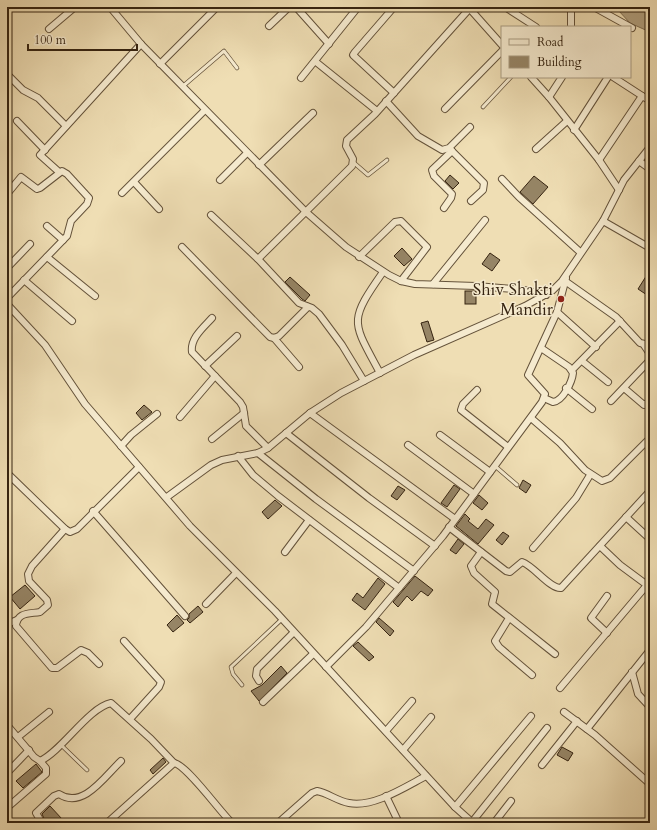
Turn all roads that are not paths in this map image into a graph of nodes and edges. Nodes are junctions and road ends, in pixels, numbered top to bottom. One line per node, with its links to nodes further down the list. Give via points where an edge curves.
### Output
1 (75, 7): 16 (street)
2 (110, 7): 17 (street)
3 (216, 7): 22 (street)
4 (289, 7): 12 (street)
5 (296, 7): 18 (street)
6 (358, 7): 18 (street)
7 (394, 7): 32 (street, via 353,56)
8 (505, 7): 13 (street)
9 (571, 7): 14 (street)
10 (594, 7): 15 (street)
11 (471, 8): 19 (street); 32 (street)
12 (269, 26)
13 (534, 26)
14 (571, 26)
15 (628, 26)
16 (49, 29)
17 (141, 44): 22 (street); 44 (street)
18 (329, 44): 21 (street)
19 (501, 44)
20 (501, 52): 38 (street)
21 (316, 62): 25 (street); 40 (street)
22 (160, 64): 31 (street)
23 (236, 68): 31 (lane, via 224,51)
24 (7, 74): 44 (street, via 23,90 38,98)
25 (301, 78)
26 (510, 78): 37 (lane)
27 (532, 78): 34 (street)
28 (561, 78): 34 (street)
29 (607, 78): 46 (street)
30 (615, 78): 33 (street)
31 (182, 87): 39 (street)
32 (394, 92): 35 (street)
33 (642, 96): 36 (street); 53 (street)
34 (549, 97): 43 (street)
35 (386, 101): 40 (street); 48 (street, via 418,136 442,150)
36 (650, 101)
37 (483, 107)
38 (445, 109)
39 (206, 110): 51 (street); 61 (street)
40 (377, 111): 55 (street, via 345,143)
41 (313, 113): 56 (street)
42 (17, 121): 50 (street)
43 (567, 121): 46 (street); 49 (street)
44 (66, 126): 50 (street)
45 (470, 128): 48 (street)
46 (574, 130): 53 (street)
47 (650, 147): 54 (street)
48 (451, 149): 65 (street, via 484,183 483,190); 66 (street, via 432,170 434,176 452,194)
49 (536, 149)
50 (45, 150): 58 (street, via 40,155)
51 (247, 153): 56 (street); 60 (street)
52 (388, 160): 55 (lane, via 368,175)
53 (599, 160): 62 (street)
54 (639, 161): 57 (street); 62 (street)
55 (353, 162): 68 (street)
56 (258, 165): 68 (street)
57 (650, 170)
58 (59, 172): 64 (street, via 37,189 22,177); 73 (street, via 67,174 89,198 87,204 71,221 69,234)
59 (502, 179): 77 (street)
60 (220, 180)
61 (134, 182): 63 (street); 67 (street)
62 (619, 190): 71 (street)
63 (122, 193)
64 (7, 194)
65 (471, 201)
66 (444, 208)
67 (159, 209)
68 (306, 212): 79 (street, via 329,234); 80 (street)
69 (212, 215): 80 (street)
70 (485, 220): 87 (street)
71 (603, 221): 76 (street); 77 (street)
72 (46, 226): 73 (street)
73 (63, 240): 78 (street)
74 (30, 244): 81 (street)
75 (182, 247): 98 (street, via 266,334)
76 (650, 248)
77 (580, 252): 83 (street)
78 (47, 256): 84 (street); 89 (street)
79 (359, 256): 82 (street); 85 (street, via 395,222 401,221 427,247)
80 (258, 260): 92 (street, via 299,303)
81 (7, 268)
82 (383, 272): 85 (street); 108 (street, via 362,301 357,321 360,336)
83 (567, 272): 86 (street); 88 (street, via 558,286)
84 (24, 280): 90 (street); 95 (street)
85 (401, 281): 87 (street)
86 (565, 281): 93 (street); 96 (street)
87 (433, 284): 88 (street, via 524,290)
88 (546, 295): 108 (street)
89 (95, 296)
90 (7, 298)
91 (7, 304): 129 (street, via 45,345 85,404)
92 (308, 307): 98 (street, via 287,329); 110 (street, via 319,314)
93 (557, 312): 100 (street); 101 (street)
94 (212, 318): 105 (street, via 191,347)
95 (72, 321)
96 (620, 321): 99 (street, via 636,341); 100 (street)
97 (237, 336): 105 (street)
98 (274, 338): 106 (street)
99 (647, 345): 102 (street)
100 (596, 347): 104 (street)
101 (541, 348): 107 (street); 115 (street, via 528,375 544,391)
102 (650, 354)
103 (650, 360): 113 (street)
104 (582, 361): 107 (street); 111 (street)
105 (205, 366): 109 (street)
106 (299, 366)
107 (572, 370): 112 (street, via 572,378)
108 (380, 373): 110 (street)
109 (215, 376): 119 (street, via 240,402); 122 (street)
110 (364, 381): 120 (street)
111 (608, 382)
112 (566, 388): 115 (street, via 556,402); 118 (street)
113 (624, 388): 116 (street); 117 (street, via 644,405)
114 (477, 390): 130 (street, via 463,404 461,410)
115 (544, 398): 123 (street)
116 (611, 401)
117 (650, 401)
118 (592, 408)
119 (244, 413): 127 (street); 131 (street, via 246,426)
120 (310, 413): 124 (street); 145 (street)
121 (157, 414): 129 (street)
122 (180, 417)
123 (531, 418): 130 (street); 138 (street)
124 (286, 433): 131 (street); 150 (street)
125 (440, 435): 136 (street)
126 (650, 438): 138 (street, via 606,480 602,481)
127 (212, 439)
128 (408, 445): 141 (street)
129 (121, 446): 135 (street)
130 (508, 447): 134 (street)
131 (268, 448): 132 (street)
132 (258, 452): 133 (street); 155 (street, via 316,499)
133 (238, 456): 142 (street, via 211,464); 146 (street, via 253,475)
134 (495, 466): 136 (street); 139 (lane)
135 (139, 467): 142 (street); 143 (street)
136 (490, 472): 141 (street)
137 (7, 473): 148 (street)
138 (590, 475): 152 (street, via 581,491)
139 (517, 485)
140 (650, 491): 144 (street)
141 (474, 494): 145 (street)
142 (167, 497): 156 (street, via 190,526)
143 (93, 511): 148 (street, via 74,531); 160 (street)
144 (626, 517): 149 (street); 151 (street)
145 (455, 519): 147 (street)
146 (309, 520): 153 (street); 157 (street)
147 (449, 527): 150 (street); 154 (street)
148 (65, 529): 163 (street, via 28,574 30,582 47,600 48,605 42,611 26,613)
149 (650, 539)
150 (435, 546): 155 (street)
151 (600, 546): 154 (street, via 565,584 558,588 526,563 522,562 510,572); 166 (street, via 647,585)
152 (533, 548)
153 (285, 552)
154 (481, 552): 161 (street, via 472,563 472,570 495,592 492,604)
155 (414, 571): 157 (street)
156 (236, 573): 159 (street); 162 (street)
157 (399, 588): 172 (street, via 357,637)
158 (608, 596): 166 (street, via 591,618)
159 (206, 604)
160 (185, 616)
161 (509, 618): 170 (street); 174 (street, via 495,641)
162 (282, 619): 165 (street); 176 (lane, via 231,667)
163 (17, 620): 164 (street); 171 (street, via 16,626 52,668 57,668 81,650)
164 (7, 624)
165 (293, 633): 169 (street); 175 (street, via 256,669)
166 (607, 633): 177 (street)
167 (124, 641): 185 (street, via 161,682)
168 (650, 650): 173 (street)
169 (313, 654): 172 (street); 179 (street)
170 (555, 654)
171 (99, 664)
172 (326, 668): 190 (street)
173 (632, 672): 180 (street, via 638,694); 189 (street)
174 (532, 675)
175 (259, 681)
176 (242, 685)
177 (560, 688)
178 (412, 701): 190 (street)
179 (264, 702)
180 (650, 707)
181 (49, 712): 191 (street)
182 (564, 712): 186 (street)
183 (531, 716): 206 (street)
184 (431, 717): 194 (street)
185 (130, 719): 192 (street, via 115,705 106,704); 197 (street)
186 (577, 721): 189 (street); 198 (street)
187 (7, 725): 191 (street)
188 (547, 728): 212 (street)
189 (588, 729): 202 (street)
190 (386, 731): 194 (street)
191 (18, 737): 193 (street)
192 (60, 744): 195 (street); 199 (lane)
193 (29, 750): 195 (street); 200 (street)
194 (403, 750): 201 (street)
195 (40, 761): 205 (street, via 46,768 46,774)
196 (121, 761): 207 (street, via 83,796 72,799 59,794 54,796 36,813)
197 (174, 763): 208 (street); 209 (street, via 186,772)
198 (542, 765)
199 (87, 770)
200 (7, 773)
201 (426, 776): 203 (street); 206 (street)
202 (650, 784)
203 (386, 796): 210 (street, via 354,804 342,802 317,791); 211 (street)
204 (511, 801): 213 (street)
205 (9, 806)
206 (455, 807): 212 (street)
207 (42, 823)
208 (106, 823)
209 (232, 823)
210 (278, 823)
211 (398, 823)
212 (473, 823)
213 (494, 823)

